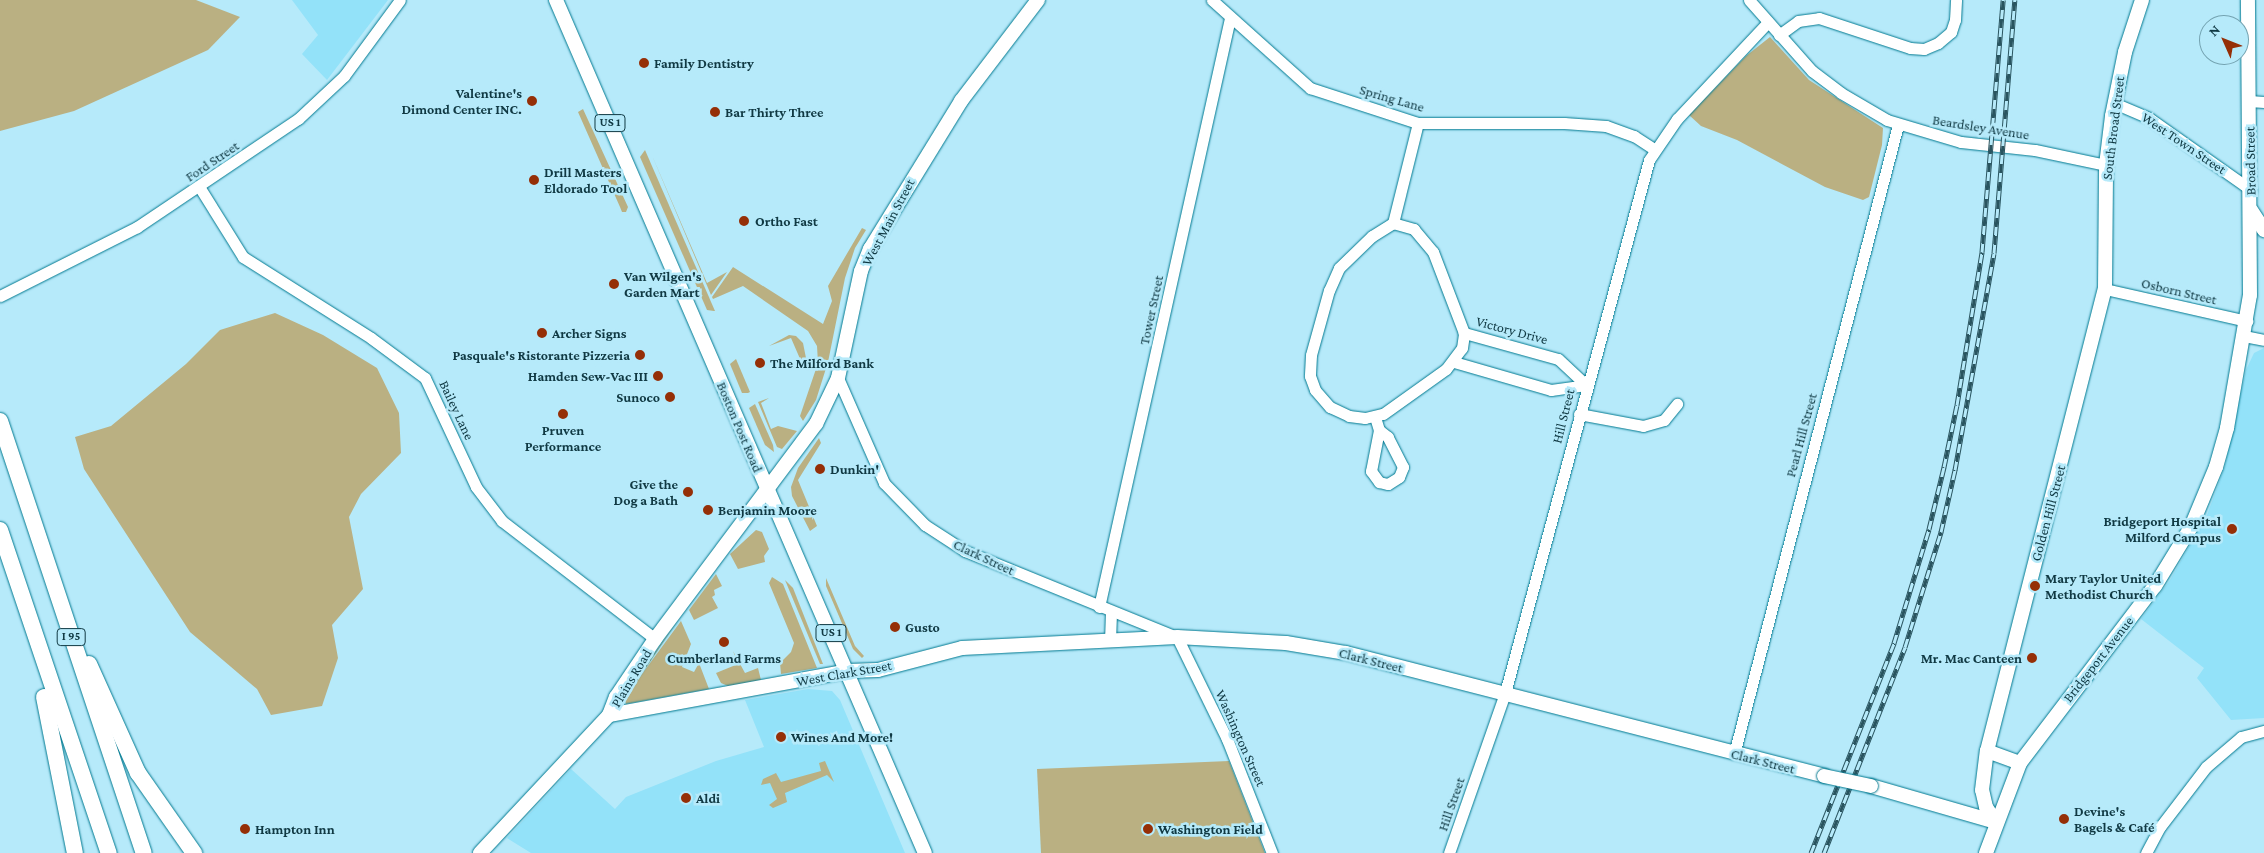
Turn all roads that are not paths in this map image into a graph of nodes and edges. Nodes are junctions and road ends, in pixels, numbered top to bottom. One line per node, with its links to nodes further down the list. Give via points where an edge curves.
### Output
1 (400, 0): 19 (street, Ford Street, via 330,91 298,119)
2 (556, 0): 38 (main road, Boston Post Road / US 1)
3 (1038, 0): 31 (main road, West Main Street, via 961,101 870,249)
4 (1212, 0): 9 (street, Spring Lane)
5 (1749, 0): 10 (street)
6 (1956, 0): 11 (street, via 1955,20 1950,32 1938,43 1924,49 1902,46 1819,18 1798,21)
7 (2142, 0): 14 (main road, South Broad Street, via 2125,52)
8 (2248, 0): 12 (main road, Broad Street)
9 (1230, 18): 15 (street, Spring Lane, via 1310,88); 42 (street, Tower Street)
10 (1768, 22): 11 (street, Beardsley Avenue); 17 (street, Hill Street)
11 (1779, 35): 16 (street, Beardsley Avenue, via 1799,59 1827,84)
12 (2249, 101): 13 (street); 20 (main road, Broad Street)
13 (2264, 102)
14 (2114, 103): 18 (main road, South Broad Street); 20 (street, West Town Street, via 2149,118)
15 (1418, 123): 17 (street, Spring Lane, via 1606,126 1629,134); 22 (street)
16 (1898, 125): 18 (street, Beardsley Avenue, via 1961,142 2035,150); 52 (street, Pearl Hill Street)
17 (1654, 149): 32 (street, Hill Street, via 1641,180)
18 (2106, 165): 24 (main road, South Broad Street)
19 (200, 188): 25 (street, Ford Street, via 87,255); 45 (street, Bailey Lane, via 243,257 372,338 425,378 476,487 502,521)
20 (2251, 190): 21 (main road, Broad Street)
21 (2252, 210): 23 (main road); 26 (main road, Broad Street)
22 (1393, 223): 27 (street, Victory Drive, via 1414,229 1433,252); 35 (street, via 1380,230 1339,268 1329,290 1309,364 1312,384 1330,407 1349,416)
23 (2264, 230)
24 (2105, 289): 26 (street, Osborn Street); 51 (main road, Golden Hill Street, via 2084,380 2003,678)
25 (0, 296)
26 (2247, 321): 28 (main road, Bridgeport Avenue)
27 (1464, 333): 30 (street, via 1462,348); 32 (street, Victory Drive, via 1558,358)
28 (2244, 336): 29 (street); 53 (main road, Bridgeport Avenue, via 2223,444 2210,486 2191,527 2155,586)
29 (2264, 340)
30 (1454, 362): 32 (street, via 1550,390); 35 (street)
31 (838, 378): 38 (main road, West Main Street, via 816,424); 42 (street, Clark Street, via 884,483 913,516 965,551)
32 (1586, 385): 34 (street, Hill Street)
33 (1677, 404): 34 (street, via 1664,420 1643,426)
34 (1578, 414): 48 (street, Hill Street)
35 (1375, 417): 37 (street)
36 (0, 421): 40 (highway, I 95)
37 (1380, 430)
38 (767, 491): 45 (main road, Plains Road); 47 (main road, Boston Post Road / US 1)
39 (0, 530): 41 (highway, I 95)
40 (52, 579): 57 (highway, I 95); 58 (highway, via 138,773)
41 (23, 600): 55 (highway); 56 (highway, I 95)
42 (1099, 607): 43 (street, Clark Street)
43 (1111, 612): 44 (street, Clark Street); 46 (street)
44 (1177, 637): 46 (main road, West Clark Street); 48 (main road, Clark Street, via 1312,646); 61 (street, Washington Street, via 1227,739)
45 (655, 639): 49 (main road, Plains Road, via 616,697)
46 (1110, 640): 47 (main road, West Clark Street, via 982,645 936,652 878,670)
47 (848, 671): 49 (main road, West Clark Street); 60 (main road, Boston Post Road / US 1)
48 (1505, 694): 52 (main road, Clark Street); 62 (street, Hill Street)
49 (609, 715): 59 (main road, Plains Road)
50 (2264, 731): 64 (street, via 2241,737 2206,767 2160,827)
51 (1987, 751): 53 (main road); 54 (main road, Golden Hill Street, via 1982,790 1986,807)
52 (1734, 754): 54 (main road, Clark Street, bridge, via 1871,786)
53 (2020, 763): 54 (main road, Bridgeport Avenue)
54 (1996, 822): 63 (main road, Bridgeport Avenue)
55 (75, 853)
56 (108, 853)
57 (144, 853)
58 (194, 853)
59 (480, 853)
60 (925, 853)
61 (1272, 853)
62 (1450, 853)
63 (1986, 853)
64 (2146, 853)

